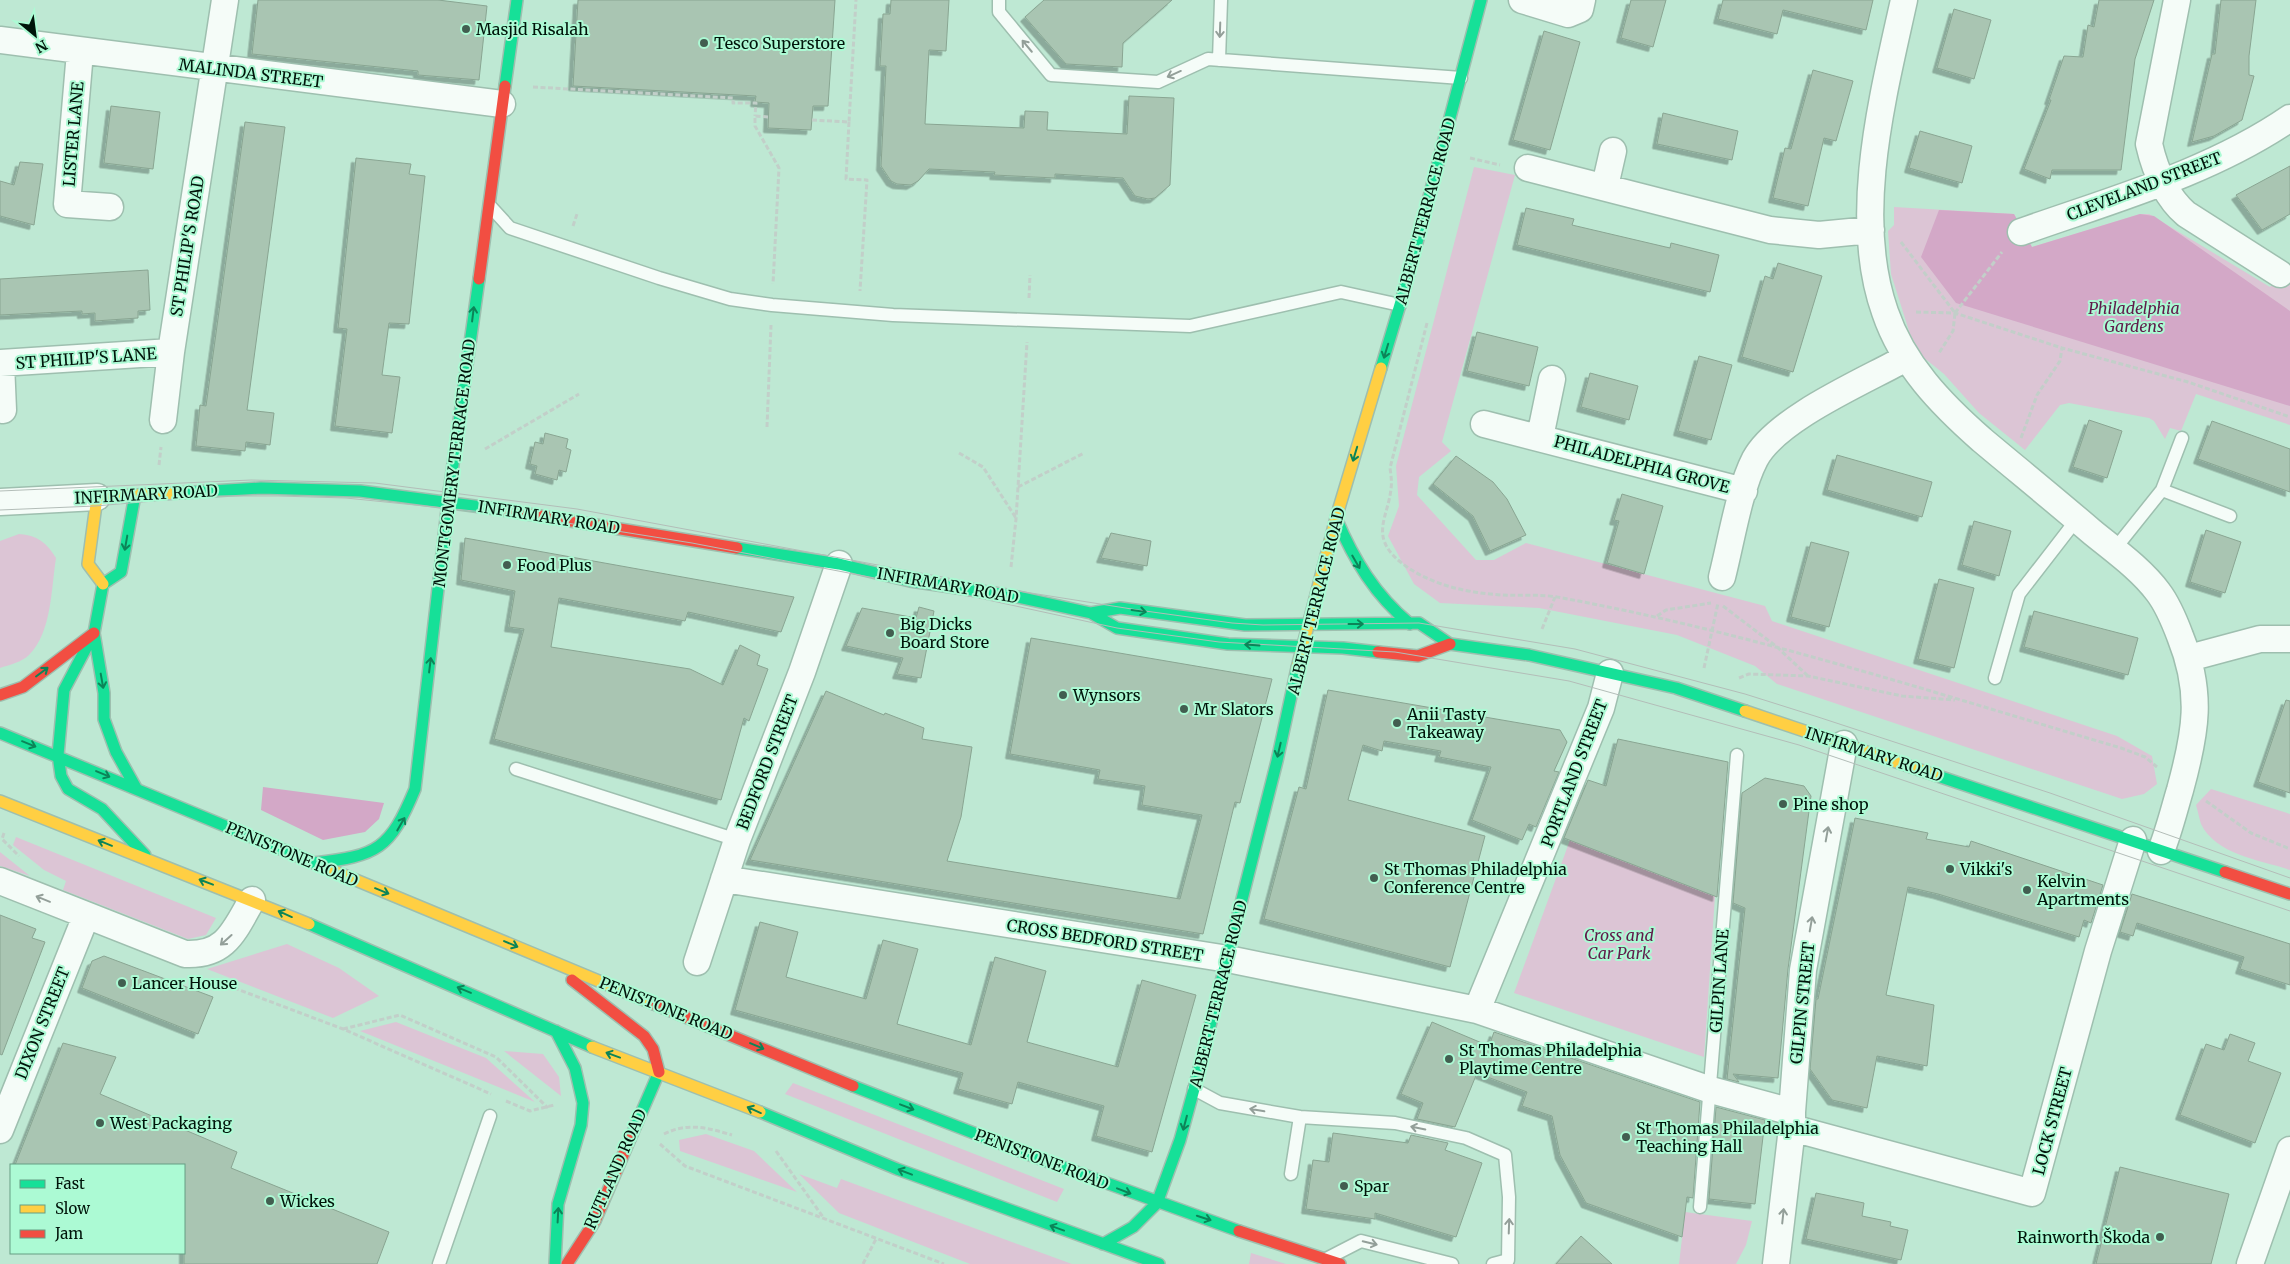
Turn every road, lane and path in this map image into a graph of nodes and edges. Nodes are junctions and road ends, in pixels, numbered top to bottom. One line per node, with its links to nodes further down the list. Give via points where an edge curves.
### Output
1 (225, 0): 14 (street, ST PHILIP'S ROAD)
2 (517, 0): 16 (main road, MONTGOMERY TERRACE ROAD)
3 (856, 0): 21 (path)
4 (999, 0): 13 (lane, one-way to 4, via 1208,59 1158,82 1051,75 999,12)
5 (1221, 0): 13 (lane, one-way to 13)
6 (1481, 0): 15 (main road, ALBERT TERRACE ROAD)
7 (1522, 0): 8 (street, via 1568,14 1580,9)
8 (1582, 0)
9 (1904, 0): 28 (street, via 1884,93)
10 (2177, 0): 24 (street, via 2149,144)
11 (0, 40): 12 (street, MALINDA STREET)
12 (80, 52): 14 (street, MALINDA STREET); 27 (street, LISTER LANE, via 67,204)
13 (1219, 60): 15 (lane)
14 (216, 68): 16 (street, MALINDA STREET); 39 (street, ST PHILIP'S ROAD)
15 (1461, 78): 34 (main road, ALBERT TERRACE ROAD)
16 (503, 95): 17 (path, via 733,98 733,103 756,104); 26 (main road, MONTGOMERY TERRACE ROAD)
17 (755, 116): 18 (path); 33 (path, via 755,126 779,168)
18 (768, 117)
19 (2290, 118): 24 (street, CLEVELAND STREET, via 2226,154)
20 (812, 120): 21 (path)
21 (849, 122): 32 (path, via 846,179 867,180)
22 (1613, 151): 25 (street)
23 (1528, 168): 25 (street)
24 (2162, 182): 29 (street, CLEVELAND STREET); 31 (street, via 2172,202 2186,214)
25 (1604, 186): 28 (street, via 1770,230 1819,235)
26 (488, 204): 33 (lane, via 510,228 721,296); 54 (main road, MONTGOMERY TERRACE ROAD, one-way to 26)
27 (110, 207)
28 (1870, 226): 35 (street, via 1876,284); 36 (path, via 1885,221)
29 (2021, 232): 36 (path, via 2003,250)
30 (1030, 274): 37 (path)
31 (2280, 274)
32 (860, 295)
33 (772, 305): 37 (lane, via 893,315); 48 (path)
34 (1400, 305): 37 (lane, via 1341,292 1190,326); 64 (main road, ALBERT TERRACE ROAD, one-way to 64)
35 (1885, 313): 36 (path, via 1901,310); 41 (street)
36 (1955, 313): 38 (path); 41 (path, via 1953,330 1928,366)
37 (1028, 320): 55 (path)
38 (2062, 348): 45 (path, via 2188,382); 53 (path, via 2060,361 2037,396)
39 (171, 352): 40 (street, ST PHILIP'S LANE); 46 (street, ST PHILIP'S ROAD)
40 (0, 363): 44 (street, ST PHILIP'S LANE)
41 (1911, 365): 53 (street, via 1944,405); 57 (street, PHILADELPHIA GROVE, via 1808,412 1775,434 1755,459)
42 (1552, 379): 49 (street, PHILADELPHIA GROVE)
43 (579, 394): 54 (path)
44 (3, 410)
45 (2290, 416)
46 (163, 420): 58 (path)
47 (1484, 424): 49 (street, PHILADELPHIA GROVE)
48 (767, 427)
49 (1540, 437): 57 (street, PHILADELPHIA GROVE)
50 (2182, 438): 56 (lane)
51 (959, 453): 65 (path, via 983,467)
52 (1084, 453): 55 (path)
53 (2011, 465): 66 (street)
54 (454, 468): 61 (main road, MONTGOMERY TERRACE ROAD)
55 (1017, 487): 65 (path)
56 (2162, 490): 63 (lane); 67 (lane)
57 (1744, 491): 70 (street, PHILADELPHIA GROVE)
58 (157, 493): 59 (main road, INFIRMARY ROAD); 61 (main road, INFIRMARY ROAD, via 261,488 360,491)
59 (134, 495): 60 (main road, INFIRMARY ROAD); 69 (main road, one-way to 69, via 121,572)
60 (97, 497): 62 (street, INFIRMARY ROAD); 69 (main road, via 88,564)
61 (448, 501): 68 (main road, INFIRMARY ROAD); 99 (main road, MONTGOMERY TERRACE ROAD, one-way to 61, via 348,860 368,854 392,839 415,789)
62 (0, 502)
63 (2230, 516)
64 (1336, 518): 74 (main road, ALBERT TERRACE ROAD); 75 (main road, one-way to 75, via 1354,560 1367,580 1391,609)
65 (1016, 519): 71 (path)
66 (2077, 519): 67 (street); 84 (lane, via 2018,594)
67 (2114, 550): 81 (street, via 2157,591 2172,615)
68 (839, 564): 71 (main road, INFIRMARY ROAD, via 910,581); 95 (street, BEDFORD STREET, via 802,672)
69 (103, 584): 76 (main road)
70 (1720, 590): 73 (path); 79 (path); 83 (path)
71 (1005, 595): 72 (main road, INFIRMARY ROAD)
72 (1091, 612): 74 (main road, INFIRMARY ROAD, one-way to 74, via 1120,608 1244,625); 80 (main road, INFIRMARY ROAD, one-way to 72, via 1228,644 1117,628)
73 (1657, 616)
74 (1307, 624): 75 (main road, INFIRMARY ROAD, one-way to 75); 80 (main road, ALBERT TERRACE ROAD)
75 (1410, 624): 78 (main road, INFIRMARY ROAD, via 1419,623)
76 (94, 633): 85 (main road, one-way to 76, via 23,687); 91 (main road, via 64,690); 93 (main road, one-way to 93, via 104,693 104,719 116,752)
77 (2290, 639): 81 (street, via 2260,639)
78 (1450, 644): 80 (main road, INFIRMARY ROAD, via 1418,656); 82 (main road, INFIRMARY ROAD, via 1529,655)
79 (1710, 647)
80 (1301, 648): 105 (main road, ALBERT TERRACE ROAD, one-way to 105)
81 (2189, 658): 97 (street, via 2196,703 2193,732)
82 (1610, 673): 86 (main road, INFIRMARY ROAD); 109 (street, PORTLAND STREET, via 1602,708)
83 (1808, 676): 86 (path, via 1749,674); 87 (path, via 1902,696)
84 (1995, 678)
85 (0, 695)
86 (1697, 695): 89 (main road, INFIRMARY ROAD)
87 (1962, 701)
88 (0, 733): 91 (main road, PENISTONE ROAD, one-way to 91)
89 (1844, 744): 96 (main road, INFIRMARY ROAD); 121 (street, GILPIN STREET, one-way to 89, via 1803,970)
90 (1737, 754): 114 (lane, GILPIN LANE)
91 (58, 755): 93 (main road, PENISTONE ROAD, one-way to 93); 98 (main road, via 61,776 68,789 102,809)
92 (516, 769): 95 (lane)
93 (136, 788): 99 (main road, PENISTONE ROAD)
94 (0, 801): 98 (main road, one-way to 94)
95 (737, 840): 100 (street, BEDFORD STREET)
96 (2133, 840): 97 (main road, INFIRMARY ROAD); 121 (street, LOCK STREET, via 2098,951 2032,1193)
97 (2161, 851): 102 (main road, INFIRMARY ROAD)
98 (151, 861): 103 (main road, one-way to 98)
99 (314, 863): 106 (main road, PENISTONE ROAD, one-way to 106)
100 (724, 879): 105 (street, CROSS BEDFORD STREET); 107 (street, BEDFORD STREET)
101 (0, 881): 104 (street, one-way to 101)
102 (2290, 894)
103 (252, 900): 104 (street, one-way to 104, via 230,938 214,950 198,955 185,954); 111 (main road, one-way to 103)
104 (86, 916): 122 (street, DIXON STREET)
105 (1228, 960): 109 (street, CROSS BEDFORD STREET); 113 (main road, ALBERT TERRACE ROAD)
106 (550, 961): 112 (main road, via 644,1036); 129 (main road, PENISTONE ROAD, one-way to 129, via 867,1092)
107 (697, 962)
108 (205, 977): 110 (path)
109 (1478, 1010): 114 (street, CROSS BEDFORD STREET)
110 (343, 1029): 115 (path); 118 (path, via 400,1015 496,1057)
111 (556, 1031): 112 (main road, one-way to 111); 117 (main road, RUTLAND ROAD, via 575,1068)
112 (659, 1072): 123 (main road, RUTLAND ROAD); 133 (main road, one-way to 112, via 897,1169)
113 (1194, 1089): 120 (lane, one-way to 113, via 1220,1103); 129 (main road, ALBERT TERRACE ROAD, one-way to 129)
114 (1711, 1090): 121 (street, CROSS BEDFORD STREET); 130 (lane, GILPIN LANE)
115 (494, 1096)
116 (503, 1100): 118 (path, via 530,1111)
117 (583, 1103): 118 (path, via 556,1104); 136 (main road, RUTLAND ROAD, one-way to 117, via 558,1204 581,1125)
118 (548, 1108)
119 (490, 1116): 135 (lane)
120 (1300, 1117): 128 (lane); 143 (lane, one-way to 120, via 1508,1260 1509,1198 1505,1155 1466,1138 1395,1123)
121 (1792, 1120): 144 (street, GILPIN STREET, one-way to 121)
122 (0, 1130)
123 (632, 1132): 124 (path); 137 (main road, RUTLAND ROAD, via 595,1221)
124 (654, 1138): 125 (path, via 672,1130 700,1126); 131 (path, via 685,1166)
125 (740, 1138)
126 (775, 1150): 131 (path)
127 (2290, 1150): 145 (street)
128 (1291, 1174)
129 (1158, 1203): 133 (main road, via 1146,1219 1126,1234); 134 (main road, PENISTONE ROAD, one-way to 134)
130 (1700, 1207)
131 (823, 1218): 132 (path)
132 (876, 1239): 138 (path); 139 (path)
133 (1103, 1244): 140 (main road)
134 (1326, 1260): 141 (main road, PENISTONE ROAD); 142 (lane, one-way to 142, via 1361,1241)
135 (439, 1264)
136 (554, 1264)
137 (567, 1264)
138 (863, 1264)
139 (944, 1264)
140 (1159, 1264)
141 (1340, 1264)
142 (1452, 1264)
143 (1494, 1264)
144 (1776, 1264)
145 (2250, 1264)

